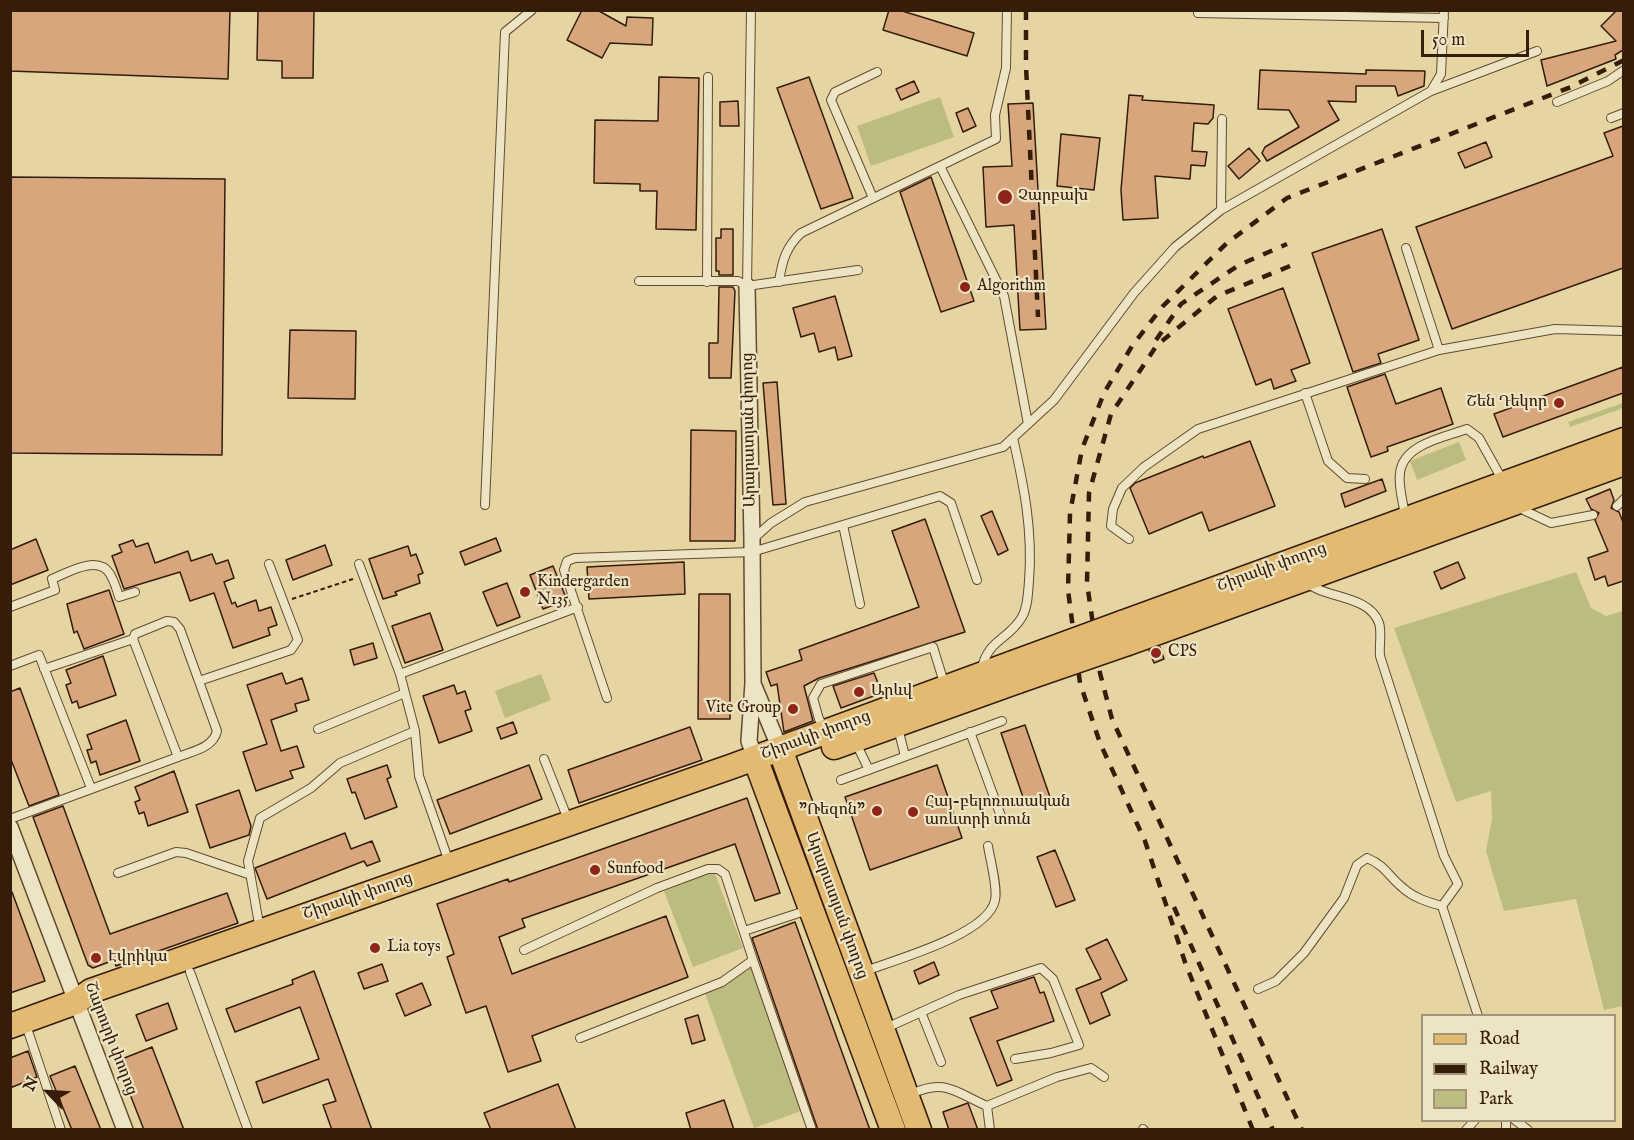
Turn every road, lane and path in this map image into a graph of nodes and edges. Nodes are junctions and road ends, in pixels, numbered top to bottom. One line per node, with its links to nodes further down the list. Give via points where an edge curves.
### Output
1 (532, 10): 35 (lane, via 505,32)
2 (751, 10): 24 (lane)
3 (1007, 10): 16 (lane, via 1005,68 995,115 996,140)
4 (1197, 13): 5 (lane)
5 (1399, 14): 6 (lane)
6 (1444, 14): 11 (lane, via 1441,74)
7 (1537, 51): 11 (lane)
8 (1623, 70): 12 (lane, via 1608,81)
9 (877, 72): 17 (lane, via 835,93 831,100)
10 (708, 77): 22 (lane)
11 (1431, 91): 18 (lane)
12 (1557, 102)
13 (1623, 113): 14 (lane)
14 (1611, 118)
15 (1222, 119): 18 (lane)
16 (940, 166): 17 (lane); 28 (lane, via 1004,296)
17 (873, 198): 23 (lane, via 801,233 782,261)
18 (1221, 210): 28 (lane, via 1175,247 1134,293 1054,400)
19 (1406, 248): 26 (lane)
20 (858, 270): 23 (lane)
21 (639, 281): 22 (lane)
22 (707, 282): 24 (lane, via 738,281)
23 (778, 282): 24 (lane)
24 (747, 286): 41 (street, Արարատյան փողոց)
25 (1623, 331): 26 (lane, via 1555,329)
26 (1439, 350): 27 (lane)
27 (1305, 393): 32 (lane, via 1328,461 1347,477); 40 (lane, via 1198,429 1144,466 1122,488 1113,509 1111,526)
28 (1028, 424): 29 (lane)
29 (1013, 438): 41 (lane, via 1003,447 962,460 805,502 771,523); 58 (lane, via 1026,493 1032,545 1028,591 1023,615 986,652)
30 (1623, 440): 33 (main road, Շիրակի փողոց)
31 (1623, 463): 33 (main road, Շիրակի փողոց)
32 (1365, 479)
33 (1507, 494): 37 (lane, via 1551,523); 38 (main road, Շիրակի փողոց); 38 (lane, via 1479,438 1467,429 1413,450 1405,460 1400,472); 45 (main road, Շիրակի փողոց)
34 (1623, 499): 36 (lane)
35 (485, 505)
36 (1617, 506)
37 (1593, 515)
38 (1406, 519): 52 (main road, Շիրակի փողոց)
39 (843, 525): 41 (lane); 46 (lane, via 940,496 946,498); 49 (lane)
40 (1130, 538)
41 (752, 546): 51 (lane, via 574,558 567,561 564,570); 60 (street, Արարատյան փողոց)
42 (269, 564): 48 (lane)
43 (359, 564): 44 (lane)
44 (364, 576): 48 (path); 57 (lane)
45 (1302, 579): 52 (main road, Շիրակի փողոց); 87 (lane, via 1313,588 1358,602 1379,623 1380,656 1444,856 1458,884)
46 (977, 580)
47 (135, 592): 50 (lane, via 120,597 110,574 92,565 52,579 55,590)
48 (285, 601): 59 (lane, via 298,640 291,650)
49 (860, 604)
50 (10, 607)
51 (578, 607): 57 (lane); 63 (lane)
52 (1125, 633): 56 (main road, Շիրակի փողոց, bridge)
53 (133, 639): 55 (lane); 59 (lane, via 135,634 167,621 174,622); 72 (lane)
54 (10, 666): 55 (lane, via 39,656)
55 (44, 669): 78 (lane)
56 (1016, 672): 58 (main road, Շիրակի փողոց); 65 (main road, Շիրակի փողոց)
57 (400, 674): 62 (lane)
58 (980, 675): 61 (main road, Շիրակի փողոց)
59 (199, 681): 72 (lane, via 217,731 215,740)
60 (753, 683): 73 (street, Արարատյան փողոց); 75 (street, Արարատյան փողոց, via 749,741)
61 (945, 688): 68 (main road, Շիրակի փողոց); 68 (lane, via 933,647 821,684 813,698)
62 (405, 693): 66 (lane); 67 (lane)
63 (607, 698)
64 (1002, 721): 69 (lane)
65 (897, 724): 70 (main road, Շիրակի փողոց); 71 (lane)
66 (318, 729)
67 (415, 731): 84 (lane, via 418,776); 86 (lane, via 340,763 311,788 261,818)
68 (827, 732): 73 (main road, Շիրակի փողոց)
69 (970, 732): 71 (lane); 80 (lane)
70 (854, 740): 73 (main road, Շիրակի փողոց); 76 (lane)
71 (905, 756): 76 (lane)
72 (178, 757): 78 (lane)
73 (782, 757): 75 (main road, Շիրակի փողոց); 94 (main road, Արարատյան փողոց)
74 (544, 759): 81 (lane)
75 (758, 766): 81 (main road, Շիրակի փողոց); 88 (main road, Արարատյան փողոց); 93 (main road, Շիրակի փողոց)
76 (868, 770): 77 (lane)
77 (841, 780)
78 (91, 788): 79 (lane)
79 (10, 819)
80 (1002, 819)
81 (570, 824): 84 (main road, Շիրակի փողոց)
82 (10, 827): 96 (street, Շարուրի փողոց)
83 (988, 846): 94 (lane, via 996,900 988,916 966,932)
84 (450, 865): 90 (main road, Շիրակի փողոց)
85 (118, 873): 86 (lane, via 186,852)
86 (248, 874): 90 (lane)
87 (1442, 906): 95 (lane, via 1425,902 1402,888 1383,865 1367,858 1357,865 1344,898 1304,953 1276,981); 98 (lane)
88 (810, 909): 89 (lane); 111 (main road, Արարատյան փողոց)
89 (744, 931): 91 (lane, via 725,874 708,869 657,888); 92 (lane)
90 (260, 932): 96 (main road, Շիրակի փողոց, via 91,991)
91 (524, 950)
92 (753, 960): 101 (lane, via 722,982); 110 (lane)
93 (190, 972): 96 (main road, Շիրակի փողոց, via 96,1004); 109 (lane)
94 (861, 973): 100 (main road, Արարատյան փողոց)
95 (1258, 989)
96 (76, 1002): 99 (main road, Շիրակի փողոց); 108 (street, Շարուրի փողոց)
97 (921, 1012): 100 (lane); 102 (lane, via 1041,968 1053,979 1079,1045); 103 (lane)
98 (1477, 1014)
99 (18, 1023): 107 (lane)
100 (882, 1029): 105 (main road, Արարատյան փողոց)
101 (580, 1038)
102 (1015, 1059)
103 (941, 1062)
104 (1104, 1077): 106 (lane, via 1091,1068 1057,1077)
105 (906, 1096): 106 (lane, via 928,1085 942,1086); 112 (main road, Արարատյան փողոց)
106 (987, 1106): 113 (lane)
107 (61, 1130)
108 (125, 1130)
109 (248, 1130)
110 (812, 1130)
111 (892, 1130)
112 (919, 1130)
113 (990, 1130)

